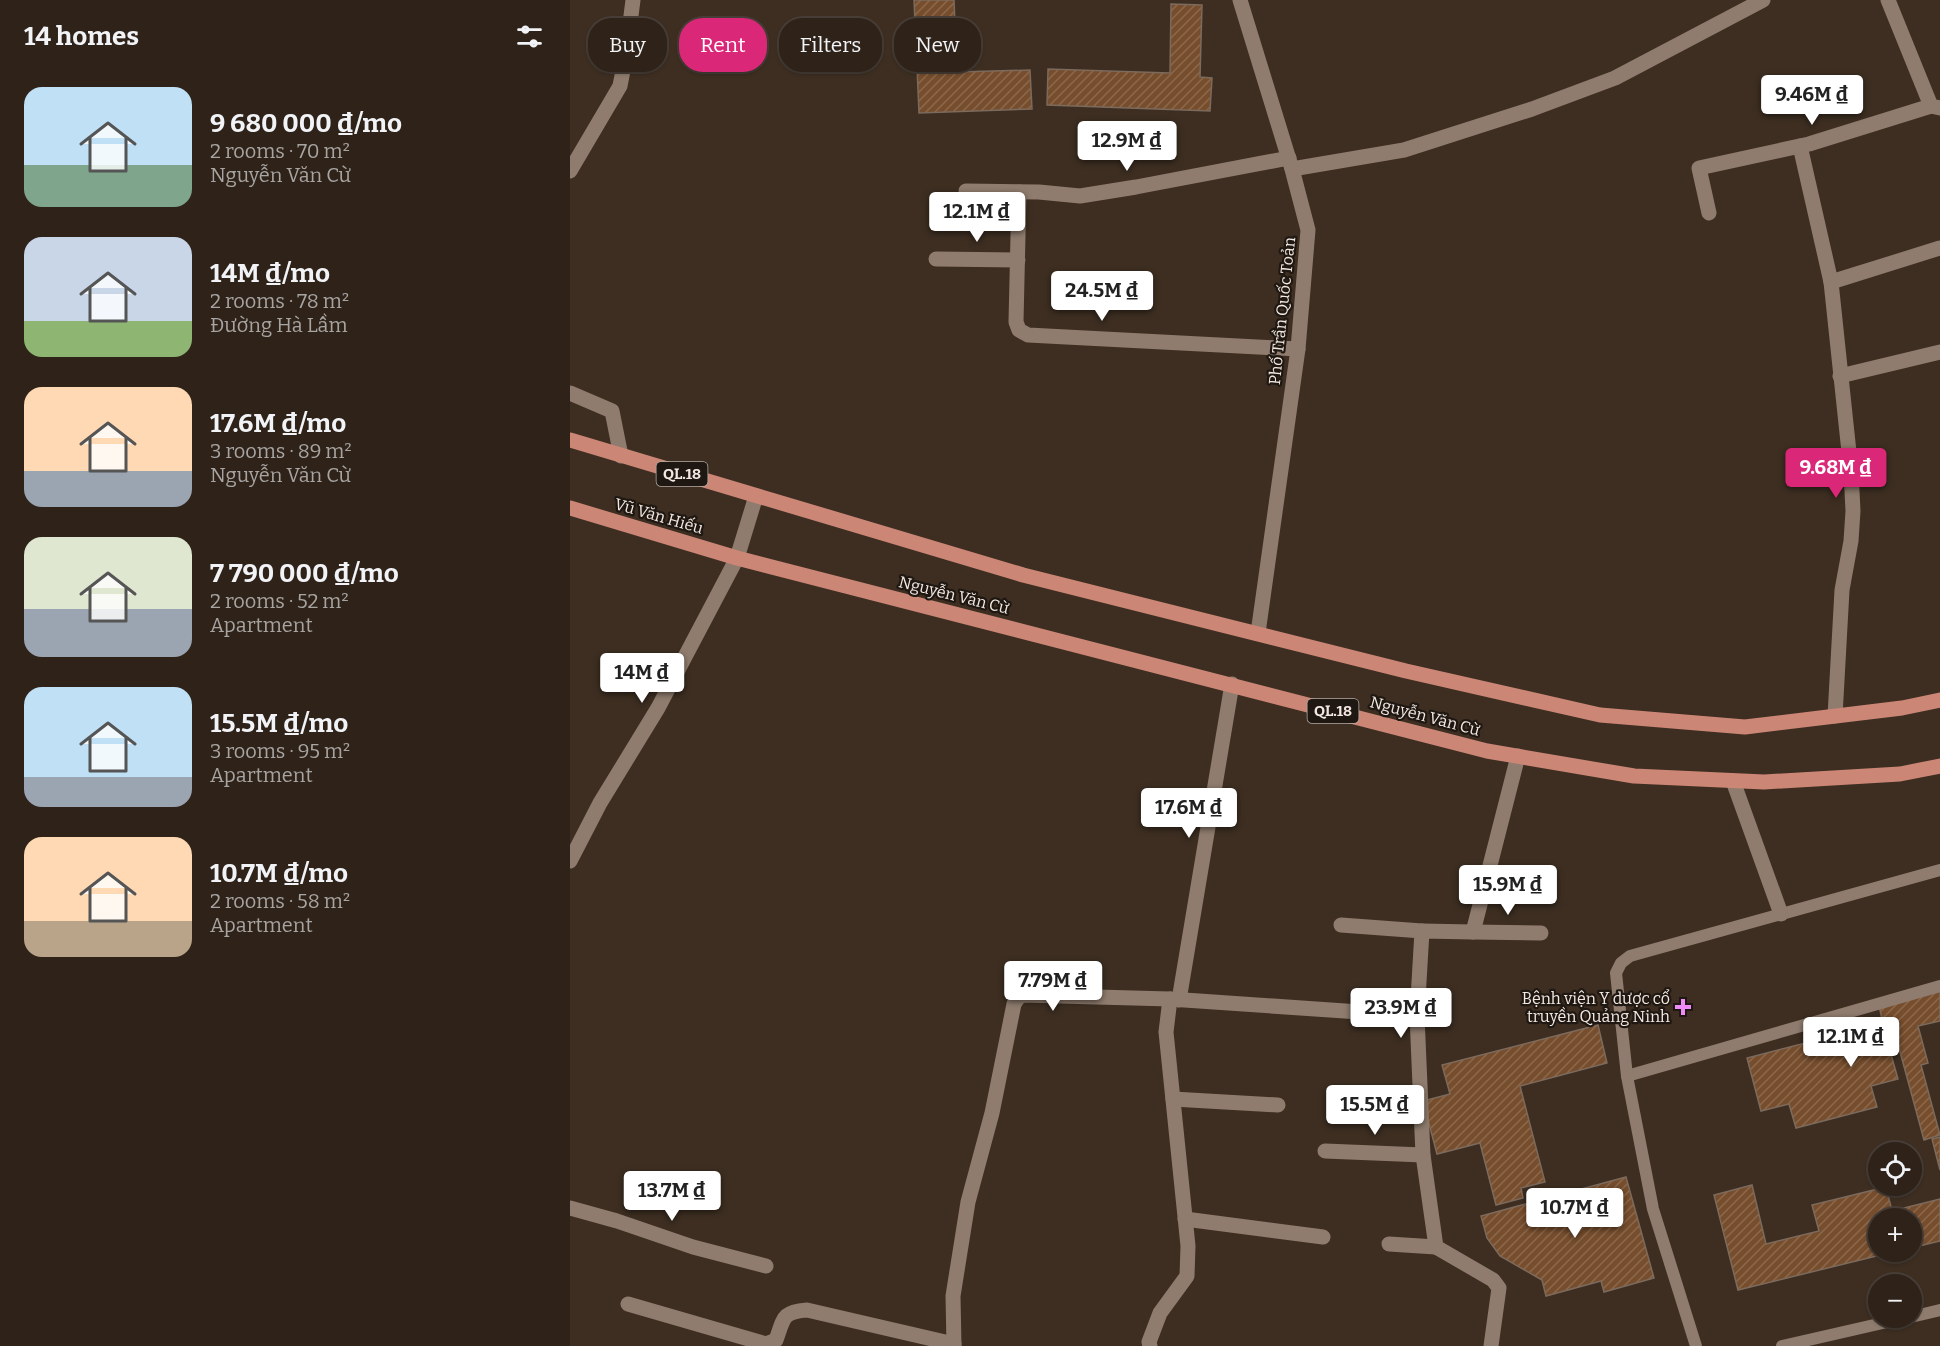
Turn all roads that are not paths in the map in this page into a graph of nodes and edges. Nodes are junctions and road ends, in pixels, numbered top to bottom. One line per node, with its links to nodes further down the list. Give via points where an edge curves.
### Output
1 (633, 0): 8 (street, via 620,86)
2 (1240, 0): 7 (street, Phố Trần Quốc Toản)
3 (1763, 0): 7 (street, via 1615,78 1532,109 1404,150)
4 (1888, 0): 5 (street)
5 (1935, 107): 6 (street)
6 (1800, 146): 11 (street, via 1699,168); 15 (street)
7 (1291, 163): 10 (street, via 1080,196); 16 (street, Phố Trần Quốc Toản, via 1308,230)
8 (570, 171)
9 (966, 191): 10 (street)
10 (1019, 192): 14 (street)
11 (1709, 213)
12 (1940, 248): 15 (street)
13 (936, 259): 14 (street)
14 (1018, 260): 16 (street, via 1016,322 1019,330 1028,335)
15 (1831, 282): 18 (street)
16 (1298, 349): 25 (street, Phố Trần Quốc Toản)
17 (1940, 352): 18 (street)
18 (1840, 376): 28 (street, via 1853,511 1842,590)
19 (570, 393): 21 (street, via 612,411)
20 (570, 440): 21 (main road, QL.18)
21 (621, 456): 22 (main road, QL.18)
22 (756, 496): 24 (street); 25 (main road, QL.18, via 1023,575)
23 (570, 508): 24 (main road, Vũ Văn Hiếu / QL.18)
24 (737, 558): 26 (main road, Nguyễn Văn Cừ / QL.18); 32 (street, via 658,708)
25 (1258, 633): 28 (main road, QL.18, via 1600,715 1745,727)
26 (1232, 684): 29 (main road, Nguyễn Văn Cừ / QL.18); 40 (street)
27 (1940, 700): 28 (main road, QL.18)
28 (1835, 716)
29 (1518, 756): 31 (main road, Nguyễn Văn Cừ / QL.18, via 1634,776); 37 (street)
30 (1940, 766): 31 (main road, Nguyễn Văn Cừ / QL.18, via 1900,774)
31 (1732, 781): 34 (street)
32 (570, 861)
33 (1940, 870): 34 (lane)
34 (1781, 914): 42 (lane, via 1629,956 1621,963 1616,974)
35 (1341, 925): 36 (street)
36 (1422, 931): 37 (street); 41 (street)
37 (1473, 932): 38 (street)
38 (1541, 933)
39 (1940, 986): 42 (lane)
40 (1175, 1000): 41 (street); 43 (street, via 1166,1032); 57 (street, via 1023,995 1014,1004 992,1113 968,1202 953,1296)
41 (1417, 1016): 46 (street)
42 (1627, 1076): 60 (lane, via 1653,1209)
43 (1173, 1099): 44 (street); 48 (street)
44 (1278, 1105)
45 (1325, 1151): 46 (street)
46 (1423, 1155): 51 (street)
47 (570, 1208): 52 (street)
48 (1185, 1219): 49 (street); 58 (street, via 1187,1276 1160,1313)
49 (1323, 1237)
50 (1389, 1244): 51 (street)
51 (1436, 1247): 59 (street, via 1493,1280 1499,1288)
52 (766, 1266)
53 (628, 1304): 57 (street, via 766,1344 776,1340 792,1311 807,1310)
54 (1940, 1310): 55 (lane)
55 (1922, 1314)
56 (1868, 1327): 61 (lane)
57 (954, 1345)
58 (1150, 1346)
59 (1491, 1346)
60 (1696, 1346)
61 (1782, 1346)

